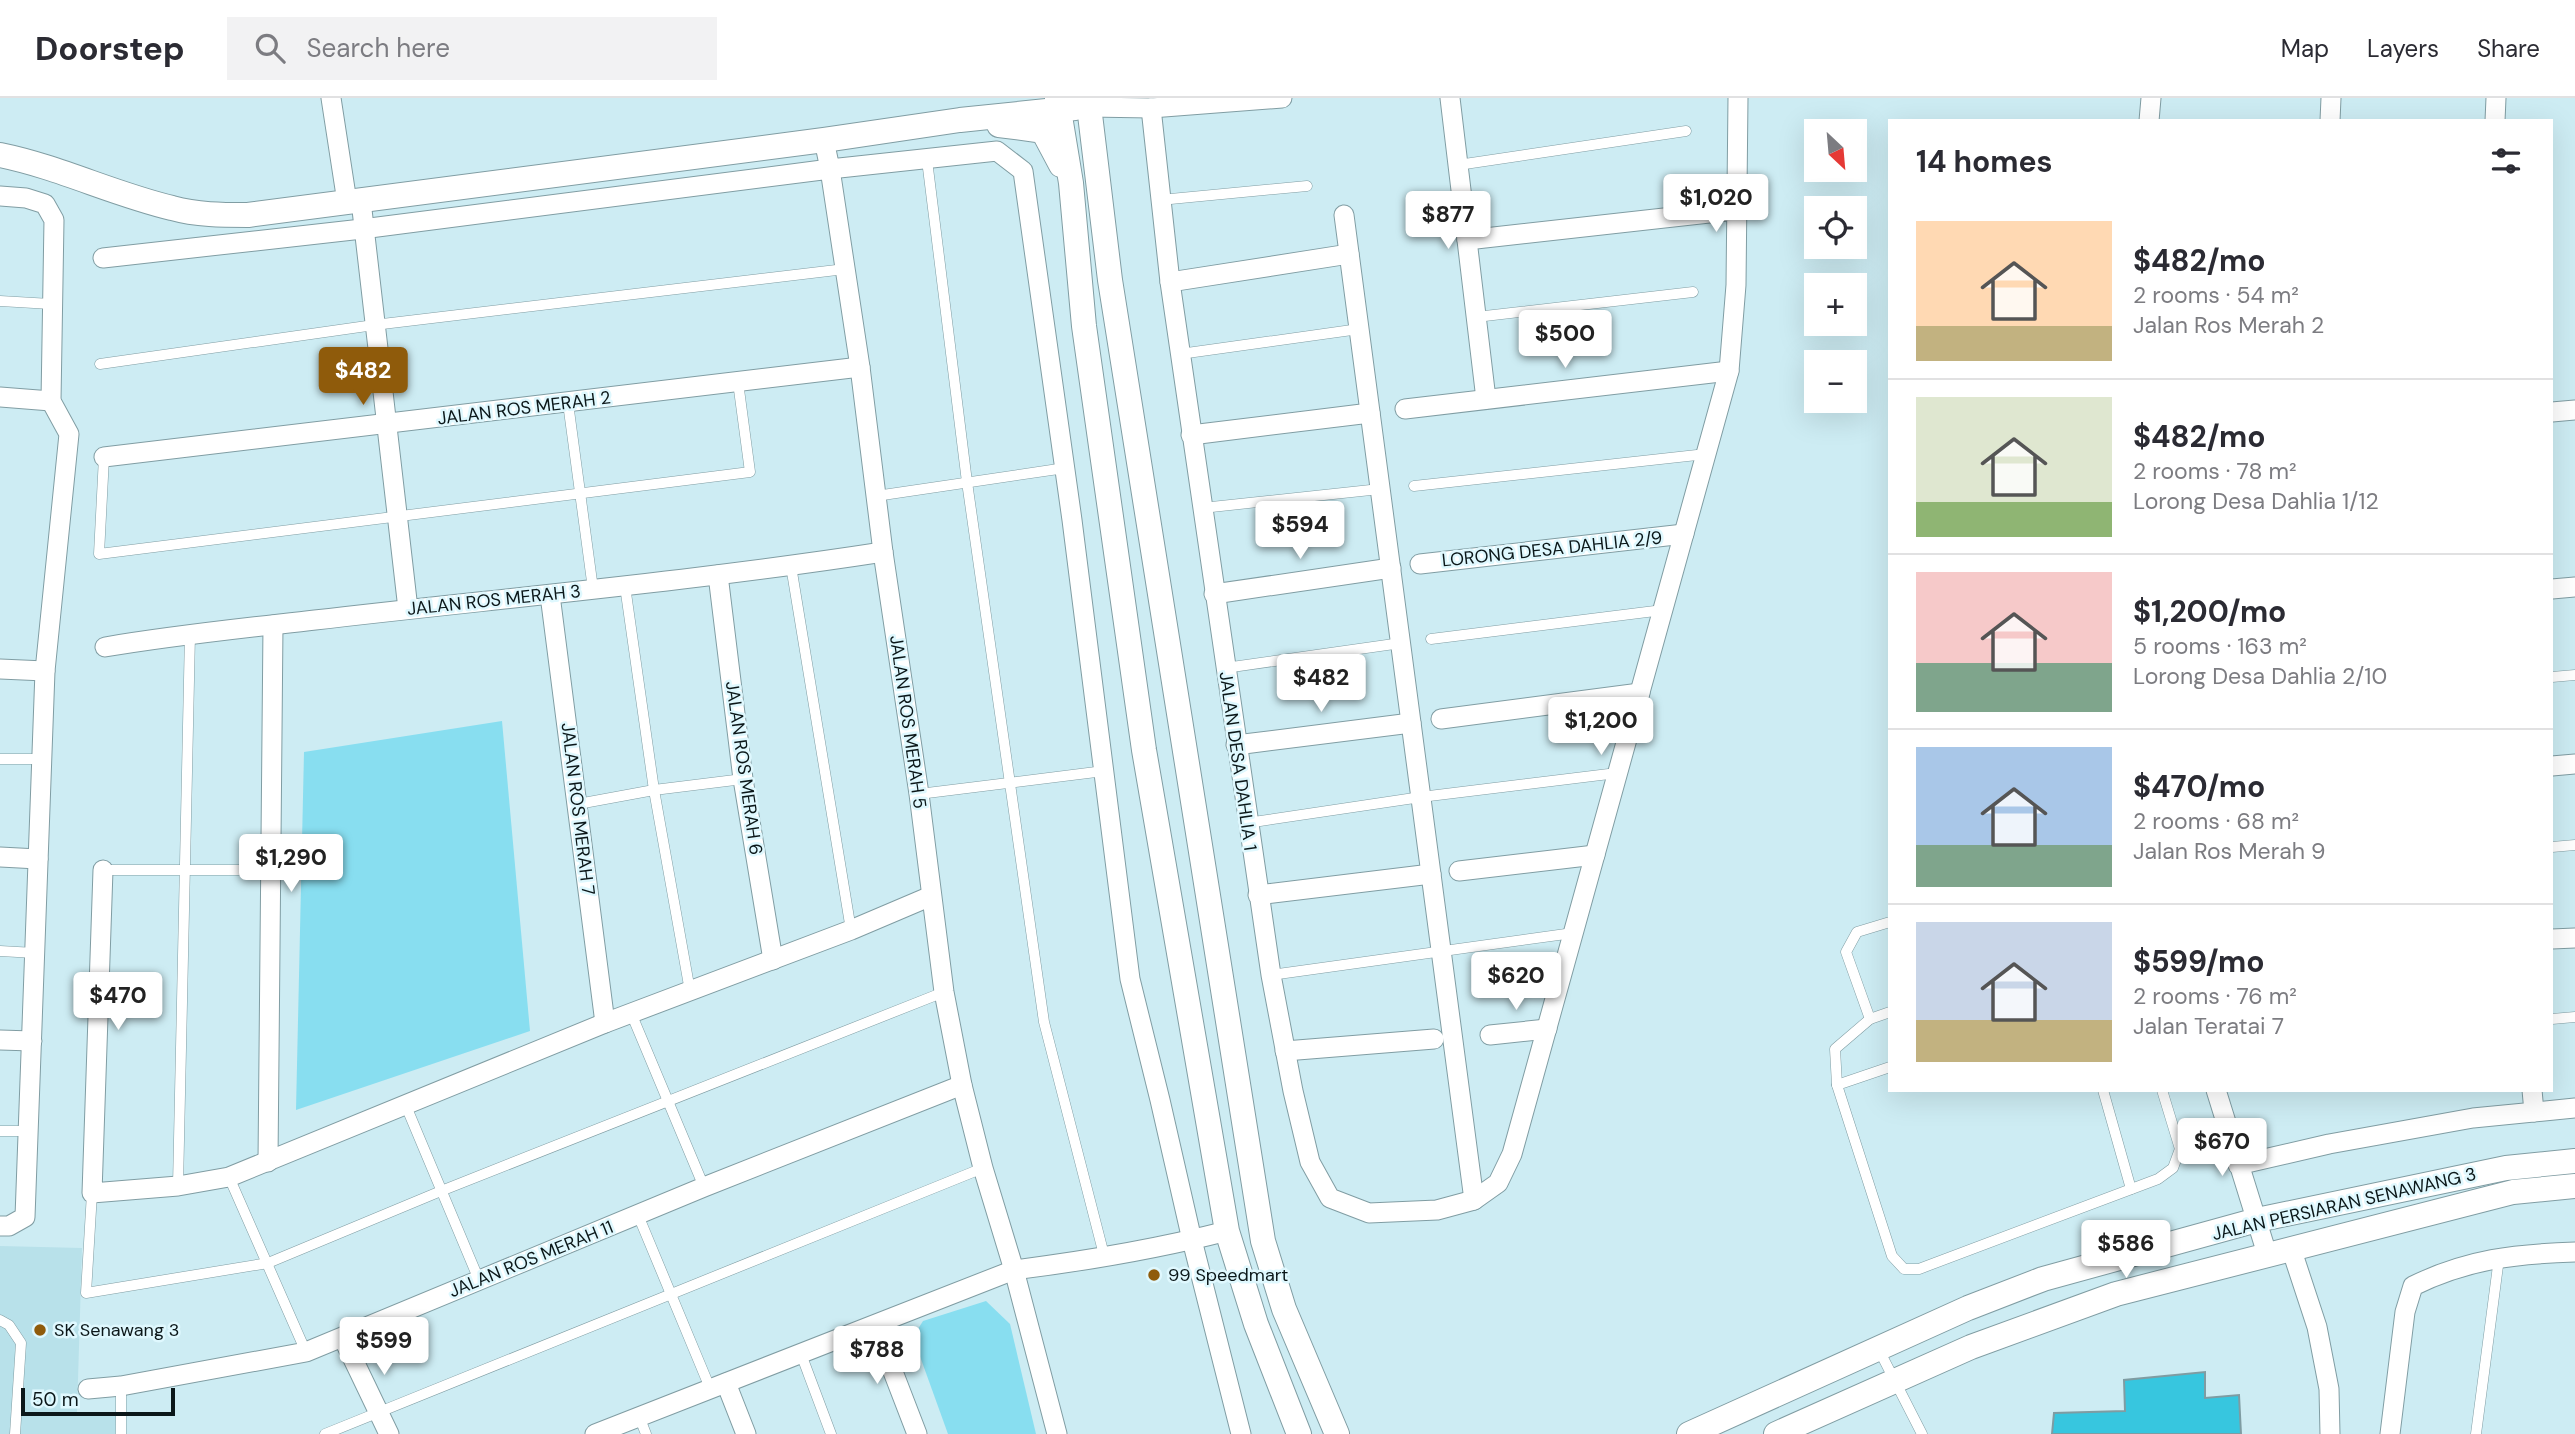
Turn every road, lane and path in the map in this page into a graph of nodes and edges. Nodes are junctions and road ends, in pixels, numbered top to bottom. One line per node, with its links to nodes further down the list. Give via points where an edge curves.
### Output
1 (331, 98): 27 (street)
2 (990, 98): 16 (street)
3 (1282, 98): 9 (street)
4 (1450, 98): 21 (street)
5 (1738, 98): 28 (street, JALAN DESA DAHLIA 1)
6 (2151, 98): 13 (street)
7 (2331, 98): 14 (street)
8 (2496, 98): 15 (street)
9 (1256, 100): 12 (street)
10 (1089, 102): 11 (street); 12 (street); 205 (street, via 1110,280 1263,1241 1284,1309)
11 (1058, 103): 16 (street); 23 (street)
12 (1160, 104): 26 (street, JALAN DESA DAHLIA 1)
13 (2149, 119)
14 (2330, 119)
15 (2495, 119)
16 (960, 120): 18 (street); 23 (street, via 1044,133)
17 (1686, 131): 21 (lane)
18 (824, 141): 22 (street, JALAN ROS MERAH 5); 27 (street)
19 (0, 155): 27 (street, via 172,209 210,215)
20 (927, 160): 22 (street); 59 (street, via 997,151 1023,172); 60 (lane)
21 (1458, 165): 31 (street)
22 (830, 169): 30 (street); 34 (street, JALAN ROS MERAH 5)
23 (1071, 183): 172 (street, via 1084,326 1142,737)
24 (1307, 186): 26 (lane)
25 (0, 196): 38 (street, via 45,204 54,220)
26 (1159, 200): 35 (street, JALAN DESA DAHLIA 1)
27 (354, 202): 30 (street)
28 (1736, 211): 31 (street); 45 (street, JALAN DESA DAHLIA 1)
29 (1344, 215): 32 (street)
30 (362, 229): 33 (street); 40 (street)
31 (1467, 240): 39 (street)
32 (1349, 254): 35 (street); 41 (street)
33 (103, 258)
34 (845, 269): 40 (lane); 44 (street, JALAN ROS MERAH 5)
35 (1170, 282): 42 (street, JALAN DESA DAHLIA 1)
36 (1693, 292): 39 (lane)
37 (0, 300): 38 (lane)
38 (51, 304): 49 (street)
39 (1476, 317): 48 (street)
40 (374, 325): 43 (lane); 55 (street)
41 (1359, 329): 42 (lane); 54 (street)
42 (1180, 354): 56 (street, JALAN DESA DAHLIA 1)
43 (100, 364)
44 (860, 367): 46 (street, JALAN ROS MERAH 2); 64 (street, JALAN ROS MERAH 5)
45 (1729, 371): 48 (street); 57 (street, JALAN DESA DAHLIA 1)
46 (738, 382): 50 (street, JALAN ROS MERAH 2); 63 (lane, via 750,472)
47 (0, 397): 49 (street)
48 (1486, 400): 51 (street)
49 (51, 401): 88 (street, via 69,434)
50 (568, 403): 55 (street, JALAN ROS MERAH 2); 63 (lane)
51 (1405, 409)
52 (2575, 410): 53 (street)
53 (2553, 412)
54 (1370, 413): 56 (street); 62 (street)
55 (386, 424): 58 (street, JALAN ROS MERAH 2); 66 (street)
56 (1191, 435): 65 (street, JALAN DESA DAHLIA 1)
57 (1706, 454): 61 (lane); 67 (street, JALAN DESA DAHLIA 1)
58 (104, 457): 66 (lane, via 99,554)
59 (1065, 468): 60 (lane); 99 (street)
60 (967, 482): 64 (lane); 102 (lane)
61 (1414, 486)
62 (1380, 489): 65 (lane); 71 (street)
63 (580, 493): 66 (lane); 75 (lane)
64 (876, 496): 68 (street, JALAN ROS MERAH 5)
65 (1202, 509): 77 (street, JALAN DESA DAHLIA 1)
66 (397, 517): 79 (street)
67 (1684, 534): 69 (street, LORONG DESA DAHLIA 2/9); 80 (street, JALAN DESA DAHLIA 1)
68 (883, 552): 70 (street, JALAN ROS MERAH 3); 104 (street, JALAN ROS MERAH 5)
69 (1420, 564)
70 (791, 566): 72 (street, JALAN ROS MERAH 3); 121 (lane)
71 (1391, 568): 77 (street); 84 (street)
72 (718, 575): 73 (street, JALAN ROS MERAH 3); 101 (street, JALAN ROS MERAH 6)
73 (625, 586): 75 (street, JALAN ROS MERAH 3); 103 (lane)
74 (2575, 587): 76 (street)
75 (593, 589): 78 (street, JALAN ROS MERAH 3)
76 (2553, 589)
77 (1214, 594): 86 (street, JALAN DESA DAHLIA 1)
78 (550, 595): 79 (street, JALAN ROS MERAH 3); 106 (street, JALAN ROS MERAH 7)
79 (408, 609): 81 (street, JALAN ROS MERAH 3)
80 (1663, 610): 83 (lane); 91 (street, JALAN DESA DAHLIA 1)
81 (274, 625): 82 (street, JALAN ROS MERAH 3); 115 (street)
82 (190, 633): 85 (street, JALAN ROS MERAH 3); 113 (lane)
83 (1431, 639)
84 (1401, 643): 86 (lane); 93 (street)
85 (105, 647)
86 (1225, 668): 94 (street, JALAN DESA DAHLIA 1)
87 (0, 669): 88 (street)
88 (45, 671): 96 (street)
89 (2575, 675): 90 (lane)
90 (2553, 677)
91 (1640, 693): 92 (street); 100 (street, JALAN DESA DAHLIA 1)
92 (1441, 719)
93 (1411, 723): 94 (street); 105 (street)
94 (1236, 745): 107 (street, JALAN DESA DAHLIA 1)
95 (0, 758): 96 (lane)
96 (41, 759): 112 (street)
97 (2575, 764): 98 (street)
98 (2553, 766)
99 (1105, 771): 102 (lane); 173 (street, via 1130,979)
100 (1618, 773): 105 (lane); 110 (street, JALAN DESA DAHLIA 1)
101 (743, 779): 103 (lane); 128 (street, JALAN ROS MERAH 6)
102 (1009, 783): 104 (lane); 176 (lane, via 1044,1022)
103 (654, 790): 106 (lane); 130 (lane)
104 (919, 794): 119 (street, JALAN ROS MERAH 5)
105 (1421, 797): 107 (lane); 117 (street)
106 (578, 804): 137 (street, JALAN ROS MERAH 7)
107 (1247, 823): 118 (street, JALAN DESA DAHLIA 1)
108 (2575, 845): 109 (lane)
109 (2553, 847)
110 (1595, 855): 116 (street); 122 (street, JALAN DESA DAHLIA 1)
111 (0, 857): 112 (street)
112 (38, 859): 127 (street)
113 (185, 869): 114 (lane); 115 (lane); 162 (lane)
114 (103, 870): 167 (street)
115 (271, 870): 158 (street)
116 (1460, 871)
117 (1431, 874): 118 (street); 126 (street)
118 (1258, 895): 129 (street, JALAN DESA DAHLIA 1)
119 (931, 896): 121 (street); 131 (street, JALAN ROS MERAH 5)
120 (1888, 923): 135 (lane, via 1857,932 1846,952)
121 (851, 930): 128 (street)
122 (1573, 933): 126 (lane); 138 (street, JALAN DESA DAHLIA 1)
123 (2575, 937): 124 (street)
124 (2553, 939)
125 (0, 951): 127 (lane)
126 (1441, 951): 129 (lane); 168 (street)
127 (35, 953): 142 (street)
128 (773, 960): 130 (street)
129 (1271, 975): 143 (street, JALAN DESA DAHLIA 1)
130 (690, 991): 132 (street)
131 (944, 992): 146 (street, JALAN ROS MERAH 5); 151 (lane)
132 (631, 1013): 137 (street); 151 (lane)
133 (1888, 1013): 135 (lane)
134 (2575, 1017): 136 (lane)
135 (1870, 1019): 145 (lane, via 1835,1049)
136 (2553, 1019)
137 (606, 1023): 152 (street)
138 (1547, 1029): 139 (street); 168 (street, JALAN DESA DAHLIA 1, via 1512,1154 1498,1183)
139 (1490, 1035)
140 (1434, 1039): 143 (street)
141 (0, 1040): 142 (street)
142 (32, 1041): 156 (street)
143 (1285, 1051): 168 (street, JALAN DESA DAHLIA 1, via 1310,1162 1330,1198 1369,1213 1437,1210)
144 (1888, 1068): 145 (lane)
145 (1837, 1084): 165 (lane, via 1892,1256 1904,1269 1919,1269)
146 (962, 1085): 160 (street, JALAN ROS MERAH 5); 164 (street, JALAN ROS MERAH 11)
147 (2105, 1092): 165 (lane)
148 (2163, 1092): 165 (lane, via 2180,1149 2173,1168)
149 (2217, 1092): 159 (street)
150 (2532, 1092): 154 (street)
151 (668, 1101): 164 (lane); 166 (lane)
152 (406, 1106): 158 (street); 166 (lane)
153 (2575, 1108): 154 (street)
154 (2534, 1112): 159 (street, via 2473,1118)
155 (0, 1131): 156 (lane)
156 (29, 1131): 171 (street, via 25,1217)
157 (2575, 1161): 170 (street, JALAN PERSIARAN SENAWANG 3, via 2506,1168)
158 (268, 1163): 161 (street)
159 (2238, 1164): 170 (street)
160 (982, 1168): 179 (street, JALAN ROS MERAH 5); 181 (lane)
161 (229, 1177): 162 (street); 178 (lane)
162 (178, 1186): 167 (street)
163 (2575, 1186): 174 (street, JALAN PERSIARAN SENAWANG 3, via 2513,1192)
164 (704, 1187): 169 (street, JALAN ROS MERAH 11)
165 (2131, 1189)
166 (441, 1191): 178 (lane); 180 (lane)
167 (92, 1193): 178 (lane, via 86,1293)
168 (1474, 1200)
169 (638, 1215): 180 (street, JALAN ROS MERAH 11); 181 (lane)
170 (2257, 1220): 174 (street); 185 (street, JALAN PERSIARAN SENAWANG 3, via 2043,1279)
171 (0, 1226)
172 (1227, 1231): 173 (street); 204 (street)
173 (1192, 1240): 176 (street); 203 (street)
174 (2279, 1251): 188 (street, JALAN PERSIARAN SENAWANG 3, via 2116,1294 1971,1347); 209 (street, via 2317,1327 2329,1389)
175 (2575, 1252): 177 (street)
176 (1104, 1255): 179 (street)
177 (2499, 1258): 210 (street, via 2445,1270 2413,1286 2405,1312); 211 (lane)
178 (268, 1263): 186 (lane)
179 (1014, 1269): 183 (street); 202 (street, JALAN ROS MERAH 5)
180 (479, 1280): 184 (street, JALAN ROS MERAH 11)
181 (671, 1293): 190 (lane); 192 (lane)
182 (0, 1320): 194 (lane, via 21,1343)
183 (875, 1325): 187 (street); 201 (street)
184 (343, 1338): 186 (street, JALAN ROS MERAH 11); 192 (street)
185 (1878, 1348): 188 (lane); 206 (street, JALAN PERSIARAN SENAWANG 3)
186 (306, 1352): 189 (street, JALAN ROS MERAH 11)
187 (801, 1354): 190 (street); 200 (lane)
188 (1896, 1382): 207 (street, JALAN PERSIARAN SENAWANG 3); 208 (lane)
189 (121, 1386): 191 (street, JALAN ROS MERAH 11); 195 (lane)
190 (718, 1386): 193 (street); 199 (street)
191 (88, 1389)
192 (379, 1412): 196 (lane); 197 (street)
193 (642, 1425): 198 (street)
194 (15, 1434)
195 (121, 1434)
196 (325, 1434)
197 (389, 1434)
198 (595, 1434)
199 (746, 1434)
200 (831, 1434)
201 (917, 1434)
202 (1058, 1434)
203 (1241, 1434)
204 (1298, 1434)
205 (1337, 1434)
206 (1689, 1434)
207 (1776, 1434)
208 (1922, 1434)
209 (2330, 1434)
210 (2390, 1434)
211 (2476, 1434)

